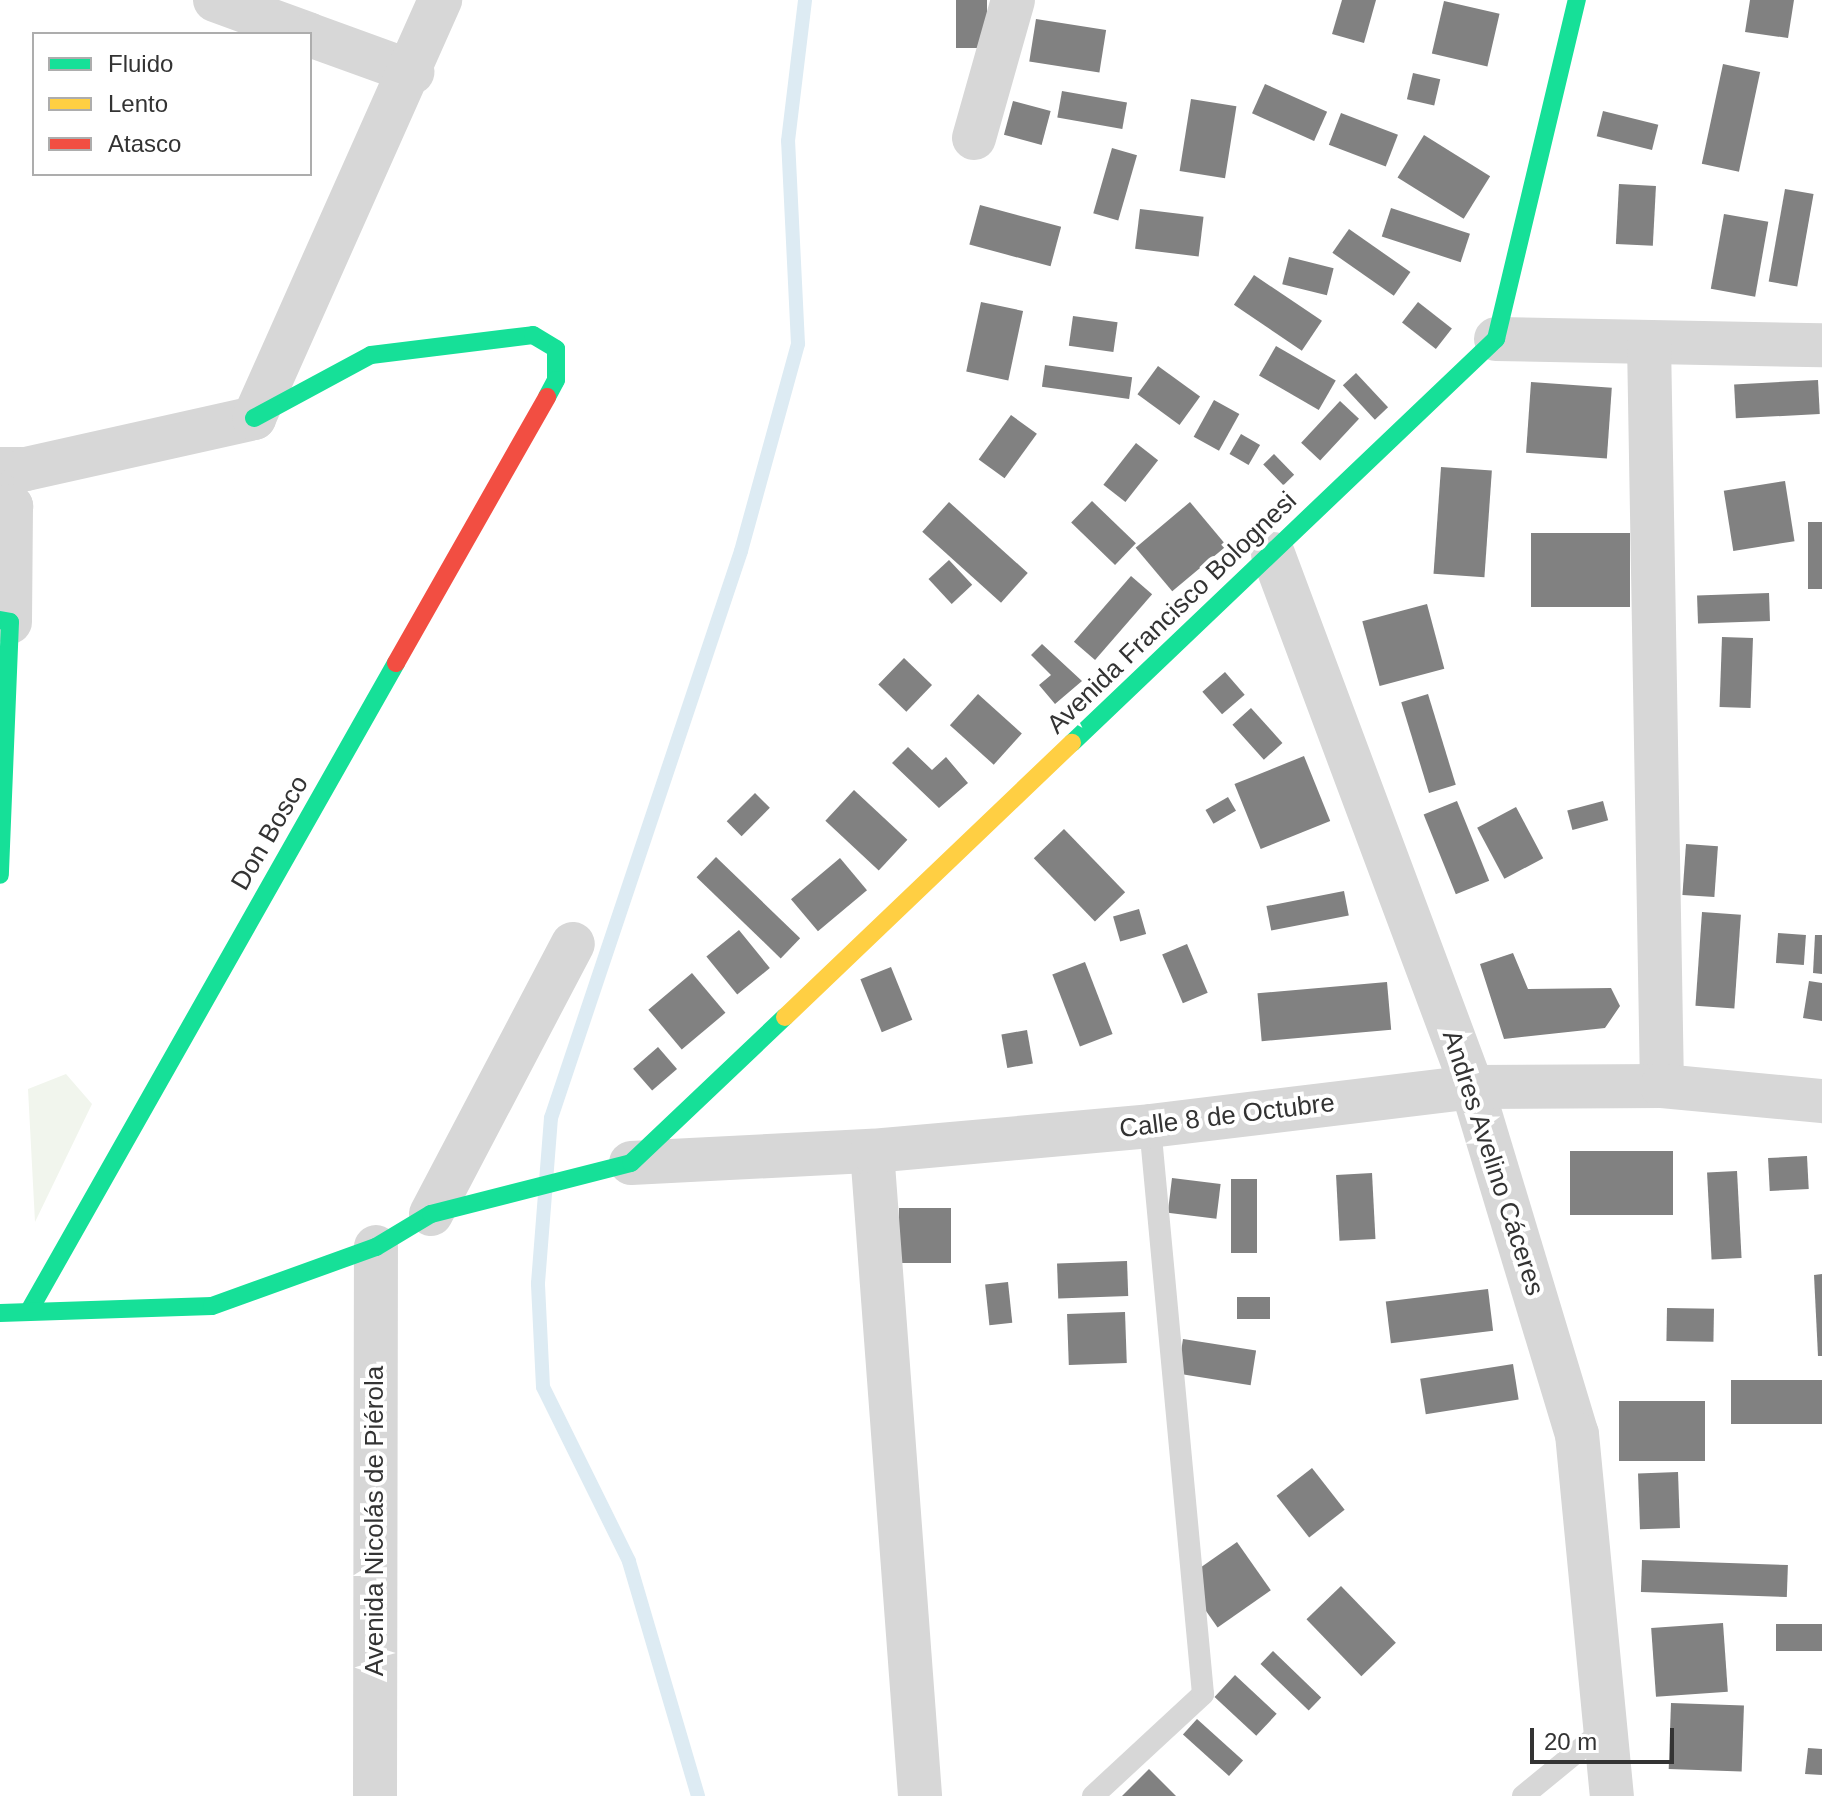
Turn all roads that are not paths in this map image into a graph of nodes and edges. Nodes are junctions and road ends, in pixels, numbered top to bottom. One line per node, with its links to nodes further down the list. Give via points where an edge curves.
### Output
1 (215, 0): 5 (street)
2 (440, 0): 7 (street)
3 (1013, 0): 8 (street)
4 (1577, 0): 9 (street)
5 (303, 32)
6 (312, 35): 7 (street)
7 (412, 72): 12 (street)
8 (974, 138)
9 (1496, 339): 10 (street); 15 (street, Avenida Francisco Bolognesi)
10 (1649, 342): 11 (street); 20 (street)
11 (1822, 345)
12 (254, 418): 13 (street, via 26,469); 28 (street, Don Bosco, via 371,355 533,335 556,349 556,380)
13 (0, 469)
14 (0, 495): 16 (street, via 11,506)
15 (1273, 554): 21 (street, Andres Avelino Cáceres); 25 (street, Avenida Francisco Bolognesi)
16 (5, 621): 17 (street)
17 (4, 726): 18 (street)
18 (0, 875)
19 (573, 944): 26 (street)
20 (1662, 1086): 21 (street, Calle 8 de Octubre); 22 (street, Calle 8 de Octubre)
21 (1472, 1087): 23 (street, Calle 8 de Octubre); 30 (street, Andres Avelino Cáceres, via 1577,1434)
22 (1822, 1101)
23 (1150, 1126): 24 (street, Calle 8 de Octubre); 33 (lane, via 1203,1694)
24 (872, 1151): 25 (street, Calle 8 de Octubre); 32 (street)
25 (627, 1164): 26 (street)
26 (431, 1214): 27 (street)
27 (376, 1247): 28 (street, via 212,1306); 31 (street, Avenida Nicolás de Piérola)
28 (29, 1311): 29 (street)
29 (0, 1313)
30 (1605, 1729): 34 (lane); 35 (street, Andres Avelino Cáceres)
31 (375, 1796)
32 (920, 1796)
33 (1093, 1796)
34 (1523, 1796)
35 (1612, 1796)

